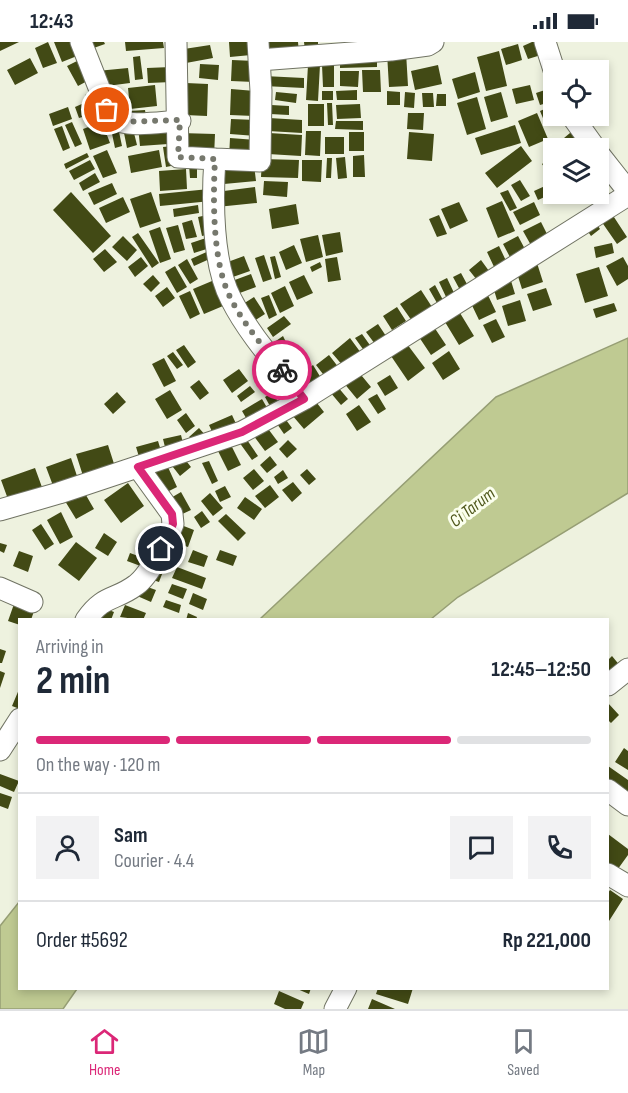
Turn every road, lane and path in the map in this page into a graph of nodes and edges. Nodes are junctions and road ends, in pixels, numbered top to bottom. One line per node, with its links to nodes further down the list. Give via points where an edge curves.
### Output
1 (81, 42): 7 (street, via 111,118 128,123)
2 (176, 42): 7 (street)
3 (433, 42): 5 (street, via 391,51)
4 (545, 42): 6 (street)
5 (258, 51): 8 (street, via 260,161)
6 (551, 60)
7 (180, 120): 8 (street, via 178,157)
8 (215, 159): 11 (street, via 215,222 230,297)
9 (609, 168): 10 (street)
10 (628, 193): 11 (street)
11 (304, 399): 12 (street, via 242,432)
12 (138, 467): 13 (street); 16 (street, via 172,514 173,524 143,578 99,603)
13 (0, 510)
14 (0, 588): 15 (street)
15 (32, 602)
16 (88, 618)
17 (628, 669): 18 (street)
18 (609, 684)
19 (18, 722): 20 (street)
20 (0, 750)
21 (609, 791): 22 (street)
22 (628, 805)
23 (609, 875): 24 (street)
24 (628, 886)
25 (345, 990): 26 (street)
26 (335, 1009)

